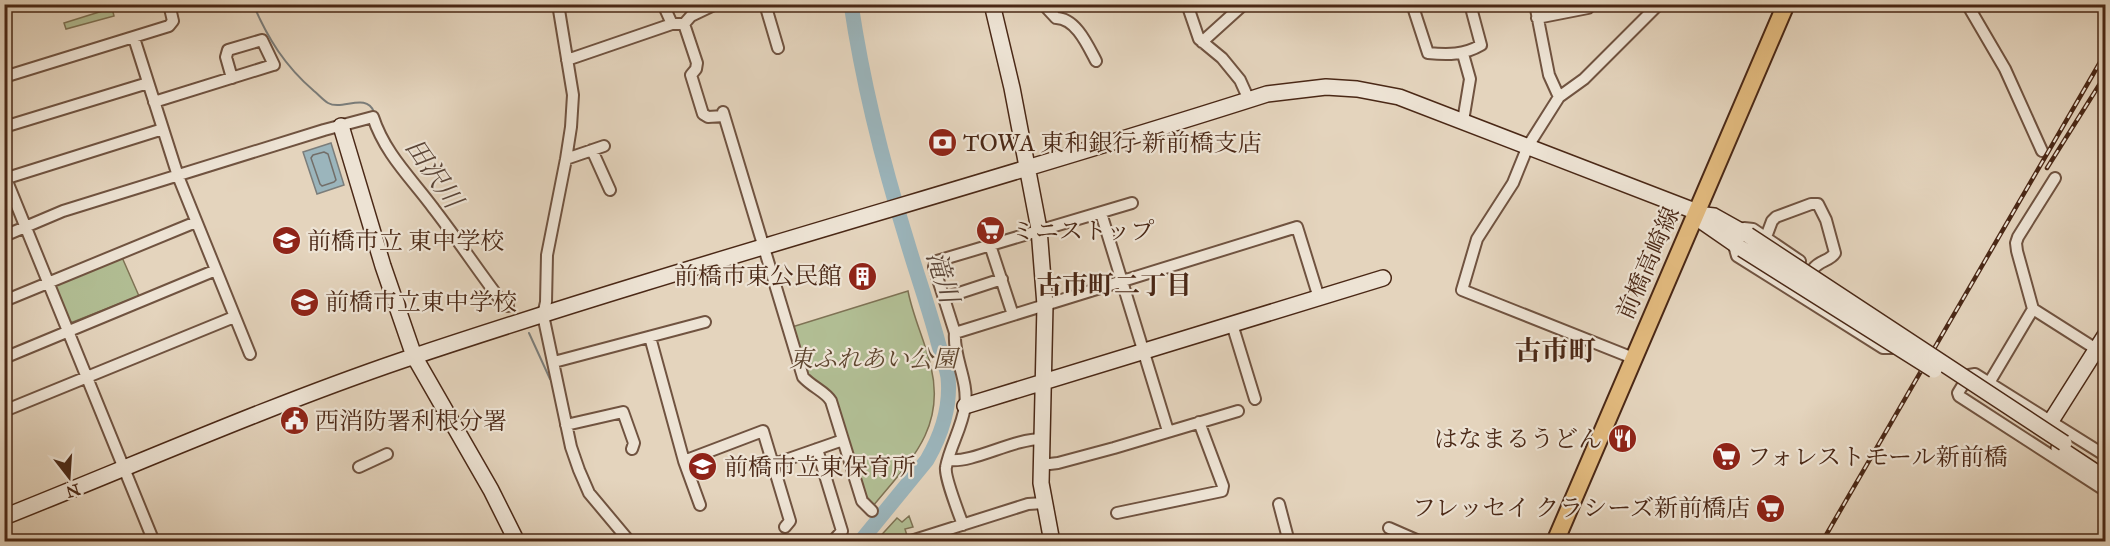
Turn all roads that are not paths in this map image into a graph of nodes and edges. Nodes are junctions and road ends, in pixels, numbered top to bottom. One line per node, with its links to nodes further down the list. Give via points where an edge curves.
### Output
1 (169, 4): 20 (street, via 171,25)
2 (558, 4): 24 (street)
3 (663, 4): 18 (street)
4 (717, 4): 19 (street, via 691,16)
5 (765, 4): 22 (street)
6 (992, 4): 41 (street)
7 (1043, 4): 25 (street, via 1076,30)
8 (1187, 4): 21 (street)
9 (1244, 4): 21 (street)
10 (1416, 4): 23 (street, via 1414,10 1428,53)
11 (1470, 4): 23 (street, via 1481,45)
12 (1534, 4): 17 (street)
13 (1659, 4): 29 (street, via 1584,79)
14 (1786, 4): 47 (main road, 前橋高崎線)
15 (1967, 4): 39 (street, via 2005,69)
16 (1588, 8): 17 (street)
17 (1538, 18): 29 (street, via 1549,75)
18 (672, 24): 19 (street); 24 (street)
19 (684, 24): 56 (street, via 697,63 691,75 703,114 724,114)
20 (134, 38): 26 (street); 28 (street)
21 (1202, 42): 30 (street, via 1240,80)
22 (778, 48)
23 (1463, 54): 32 (street, via 1470,79)
24 (567, 60): 40 (street, via 573,95)
25 (1096, 61)
26 (4, 78)
27 (232, 78): 27 (street, via 274,64 262,40 228,50); 31 (street)
28 (148, 83): 31 (street); 34 (street)
29 (1559, 97): 37 (street)
30 (1249, 99): 32 (street, via 1311,88 1357,89 1399,97); 41 (street)
31 (154, 102): 35 (street)
32 (1463, 121): 37 (street)
33 (341, 126): 42 (street); 67 (street, via 373,117 397,164); 81 (street)
34 (4, 127)
35 (163, 129): 42 (street); 43 (street)
36 (604, 146): 38 (street)
37 (1528, 146): 47 (street); 83 (street, via 1513,183 1477,239 1462,290)
38 (592, 150): 40 (street); 45 (street)
39 (2042, 151)
40 (566, 159): 69 (street, via 550,236)
41 (1029, 168): 51 (street); 56 (street)
42 (178, 176): 49 (street); 50 (street)
43 (5, 177): 50 (street)
44 (2055, 178): 68 (street, via 2016,243)
45 (610, 190)
46 (1132, 203): 48 (street)
47 (1696, 211): 54 (street, via 1714,216); 83 (main road, 前橋高崎線)
48 (1101, 213): 51 (street); 61 (street)
49 (196, 222): 58 (street); 62 (street)
50 (26, 226): 52 (street); 62 (street)
51 (1039, 229): 55 (street); 66 (street)
52 (4, 236)
53 (1766, 237): 54 (street, via 1750,228); 57 (street); 57 (street, via 1776,217 1818,204 1835,253)
54 (1740, 239): 57 (street, via 1737,256 1883,348 1893,348 1902,334 1900,327); 98 (street, bridge)
55 (990, 244): 60 (street); 63 (street, via 937,261 934,267)
56 (764, 247): 69 (street); 97 (street, via 803,376 829,397)
57 (1813, 269)
58 (216, 270): 71 (street); 74 (street)
59 (1383, 278): 64 (street)
60 (1002, 279): 63 (street); 70 (street)
61 (1122, 282): 64 (street, via 1297,227); 66 (street); 78 (street)
62 (49, 283): 65 (street); 74 (street)
63 (944, 298): 75 (street)
64 (1319, 298): 73 (street)
65 (4, 301)
66 (1045, 305): 70 (street); 86 (street)
67 (508, 306)
68 (2033, 309): 79 (street); 87 (street)
69 (543, 315): 81 (street); 84 (street)
70 (1013, 315): 75 (street)
71 (234, 317): 80 (street); 85 (street)
72 (705, 322): 77 (street)
73 (1232, 324): 78 (street); 88 (street)
74 (68, 332): 82 (street); 85 (street)
75 (955, 333): 89 (street)
76 (2106, 334): 79 (street)
77 (650, 337): 84 (street); 104 (street)
78 (1144, 352): 86 (street); 95 (street)
79 (2101, 352): 92 (street)
80 (250, 354)
81 (414, 356): 109 (street); 122 (street)
82 (4, 358)
83 (1633, 358): 129 (main road, 前橋高崎線)
84 (554, 362): 94 (street)
85 (87, 377): 90 (street); 109 (street)
86 (1045, 381): 89 (street); 96 (street)
87 (1989, 383): 92 (street); 111 (street, via 1971,374 1958,395)
88 (1255, 399)
89 (966, 406): 103 (street)
90 (4, 411)
91 (1238, 411): 93 (street)
92 (2051, 421): 102 (street)
93 (1199, 422): 95 (street); 116 (street, via 1222,491)
94 (566, 424): 99 (street, via 623,412 634,443); 123 (street, via 574,458 589,493)
95 (1168, 431): 106 (street)
96 (1042, 439): 103 (street); 106 (street)
97 (843, 440): 100 (street); 115 (street, via 862,501)
98 (2061, 445): 108 (street); 110 (street)
99 (632, 449)
100 (817, 449): 105 (street); 124 (street, via 842,531)
101 (387, 454): 107 (street)
102 (2106, 456)
103 (949, 460): 118 (street, via 945,470)
104 (684, 461): 105 (street, via 763,431); 114 (street)
105 (774, 464): 119 (street, via 790,522)
106 (1041, 465): 112 (street)
107 (359, 467)
108 (2106, 468)
109 (125, 469): 117 (street); 121 (street)
110 (2106, 479)
111 (2106, 491)
112 (1044, 503): 118 (street, via 1028,504); 126 (street)
113 (1280, 504): 127 (street)
114 (700, 505)
115 (872, 511)
116 (1117, 513)
117 (4, 517)
118 (963, 525): 125 (street)
119 (785, 527)
120 (1389, 528): 128 (street)
121 (154, 542)
122 (517, 542)
123 (630, 542)
124 (832, 542)
125 (908, 542)
126 (1052, 542)
127 (1289, 542)
128 (1421, 542)
129 (1555, 542)

